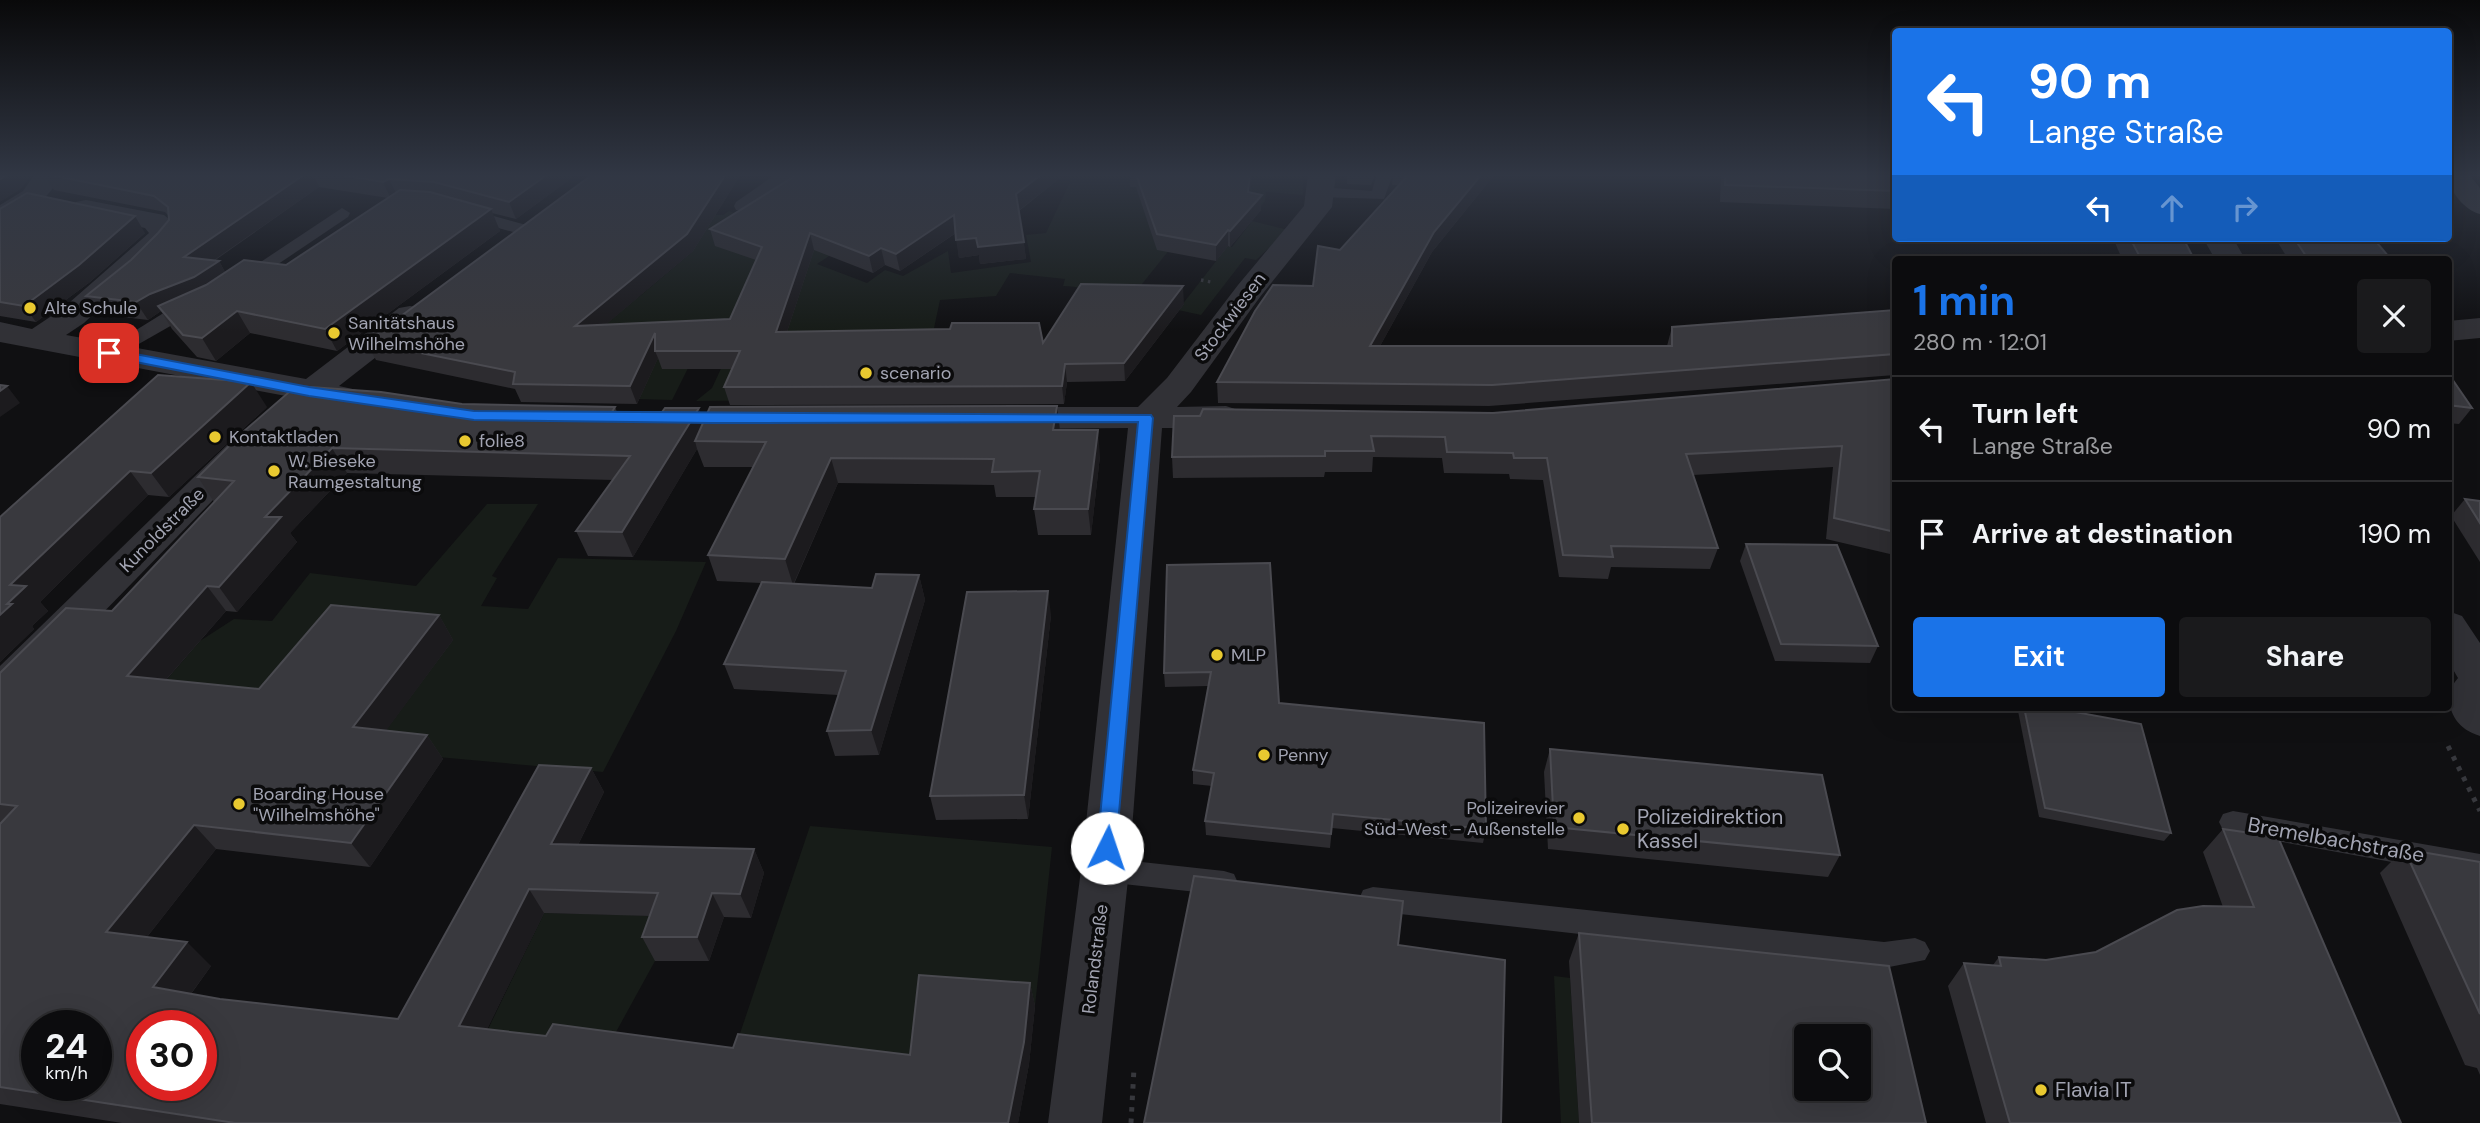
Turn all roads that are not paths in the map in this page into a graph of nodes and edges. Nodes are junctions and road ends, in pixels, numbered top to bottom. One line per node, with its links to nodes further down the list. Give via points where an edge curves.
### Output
1 (163, 226): 14 (street, via 163,235 146,252 73,316)
2 (323, 226): 8 (lane)
3 (511, 226): 6 (lane)
4 (529, 226): 6 (street)
5 (1302, 226): 20 (street, Stockwiesen, via 1179,385)
6 (524, 230): 7 (street)
7 (492, 254)
8 (234, 286)
9 (438, 295): 16 (street, Kunoldstraße)
10 (212, 300): 15 (lane, via 169,318)
11 (2480, 328): 12 (street)
12 (2452, 331)
13 (0, 332): 14 (street)
14 (38, 339): 15 (street)
15 (109, 353): 16 (street)
16 (309, 391): 17 (street); 24 (street, Kunoldstraße)
17 (378, 401)
18 (1253, 417): 20 (street)
19 (978, 418): 20 (street)
20 (1146, 418): 28 (street, Rolandstraße)
21 (2452, 632): 22 (street)
22 (2480, 678)
23 (2480, 685): 25 (street, via 2469,692 2471,709)
24 (0, 692)
25 (2480, 719)
26 (2233, 822): 27 (lane, Bremelbachstraße)
27 (2480, 866)
28 (1105, 870): 29 (lane); 32 (street, Rolandstraße)
29 (1253, 886)
30 (1348, 897): 31 (lane, via 1887,967)
31 (1915, 951)
32 (1075, 1123)

